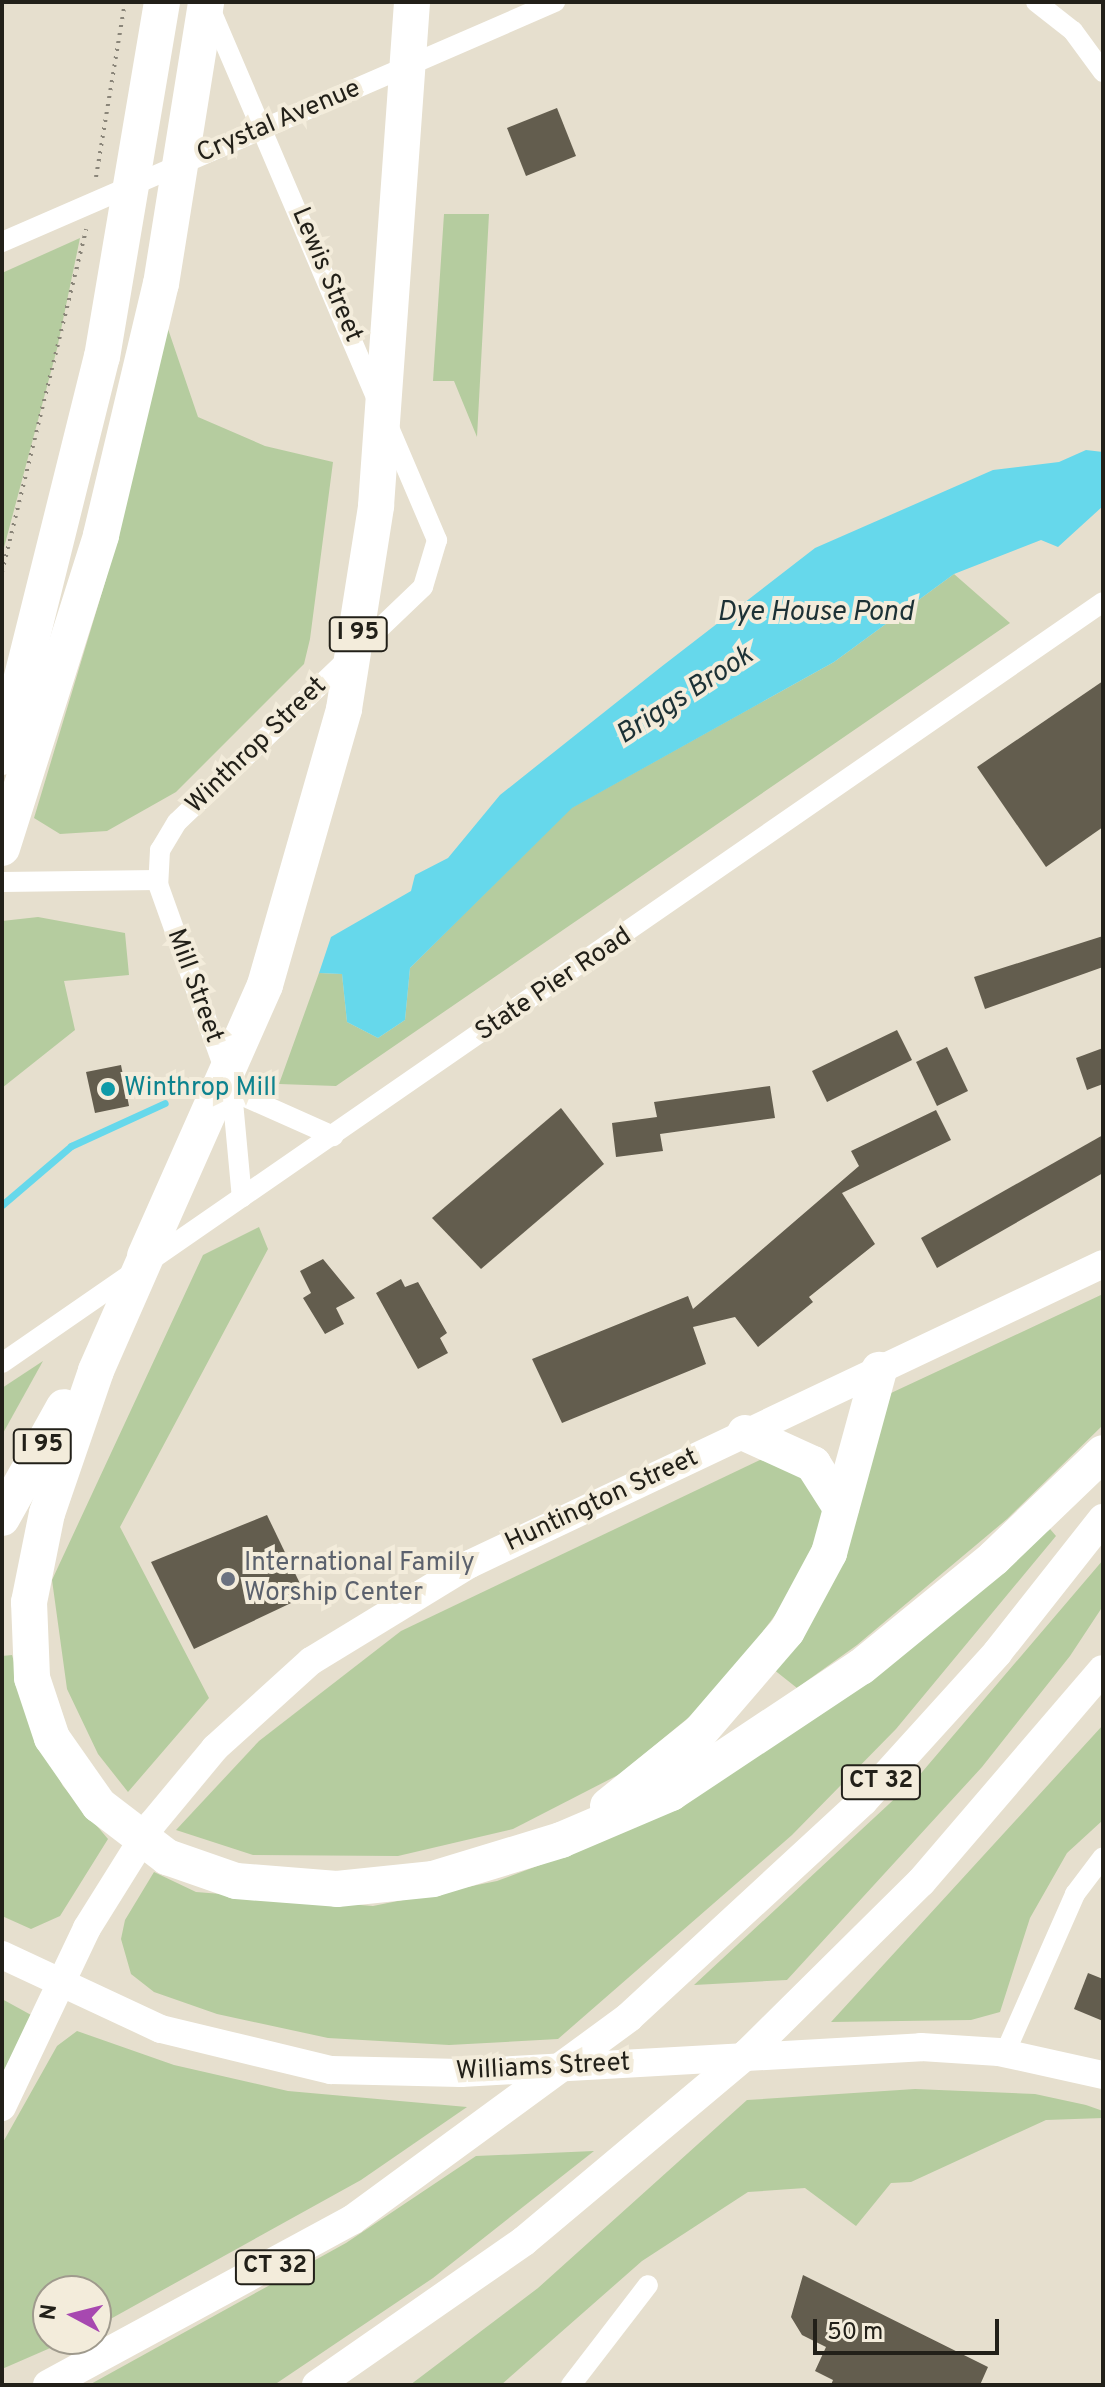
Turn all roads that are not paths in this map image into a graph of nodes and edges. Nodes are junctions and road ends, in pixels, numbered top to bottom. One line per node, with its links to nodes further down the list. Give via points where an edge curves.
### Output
1 (162, 2): 11 (highway, via 102,357)
2 (207, 2): 7 (street, Lewis Street); 13 (highway, via 161,284 101,535)
3 (412, 2): 22 (highway, I 95, via 376,506 344,709 265,985)
4 (555, 2): 7 (street, Crystal Avenue)
5 (1036, 2): 6 (street, via 1073,31)
6 (1103, 72)
7 (263, 129): 8 (street, Crystal Avenue); 9 (street, Lewis Street, via 431,517)
8 (2, 242)
9 (437, 551): 14 (street, Winthrop Street, via 419,591 173,826 160,850)
10 (1103, 602): 17 (street, State Pier Road)
11 (10, 715): 12 (highway)
12 (2, 757)
13 (2, 848)
14 (158, 880): 15 (street); 16 (street, Mill Street)
15 (2, 882)
16 (232, 1091): 17 (street); 18 (street, Mill Street)
17 (333, 1136): 18 (street, State Pier Road)
18 (242, 1198): 20 (street, State Pier Road)
19 (1103, 1264): 21 (main road, Huntington Street)
20 (2, 1363)
21 (879, 1370): 23 (main road, Huntington Street); 25 (highway)
22 (87, 1376): 26 (highway, I 95); 29 (highway, via 47,1513 27,1635 52,1738 99,1805 147,1844 208,1874 263,1885 365,1889 479,1867)
23 (745, 1433): 25 (highway, via 813,1464); 32 (main road, Huntington Street, via 416,1592 311,1661 215,1748 152,1824 108,1889)
24 (1103, 1453): 29 (highway, via 994,1558 821,1697 671,1793)
25 (841, 1508): 29 (highway, via 810,1593 757,1671 700,1732)
26 (2, 1518)
27 (1103, 1519): 37 (main road, CT 32, via 997,1653 863,1801 629,2017 489,2124 295,2255)
28 (1103, 1670): 38 (main road, via 931,1872 681,2112 524,2241)
29 (561, 1840)
30 (1103, 1857): 33 (street, via 1075,1894)
31 (2, 1955): 32 (main road, Williams Street)
32 (63, 1986): 33 (main road, Williams Street, via 203,2043 374,2074 921,2047); 35 (main road, Huntington Street)
33 (1005, 2053): 34 (main road, Williams Street)
34 (1103, 2075)
35 (2, 2107)
36 (648, 2285): 39 (street)
37 (48, 2385)
38 (317, 2385)
39 (571, 2385)

